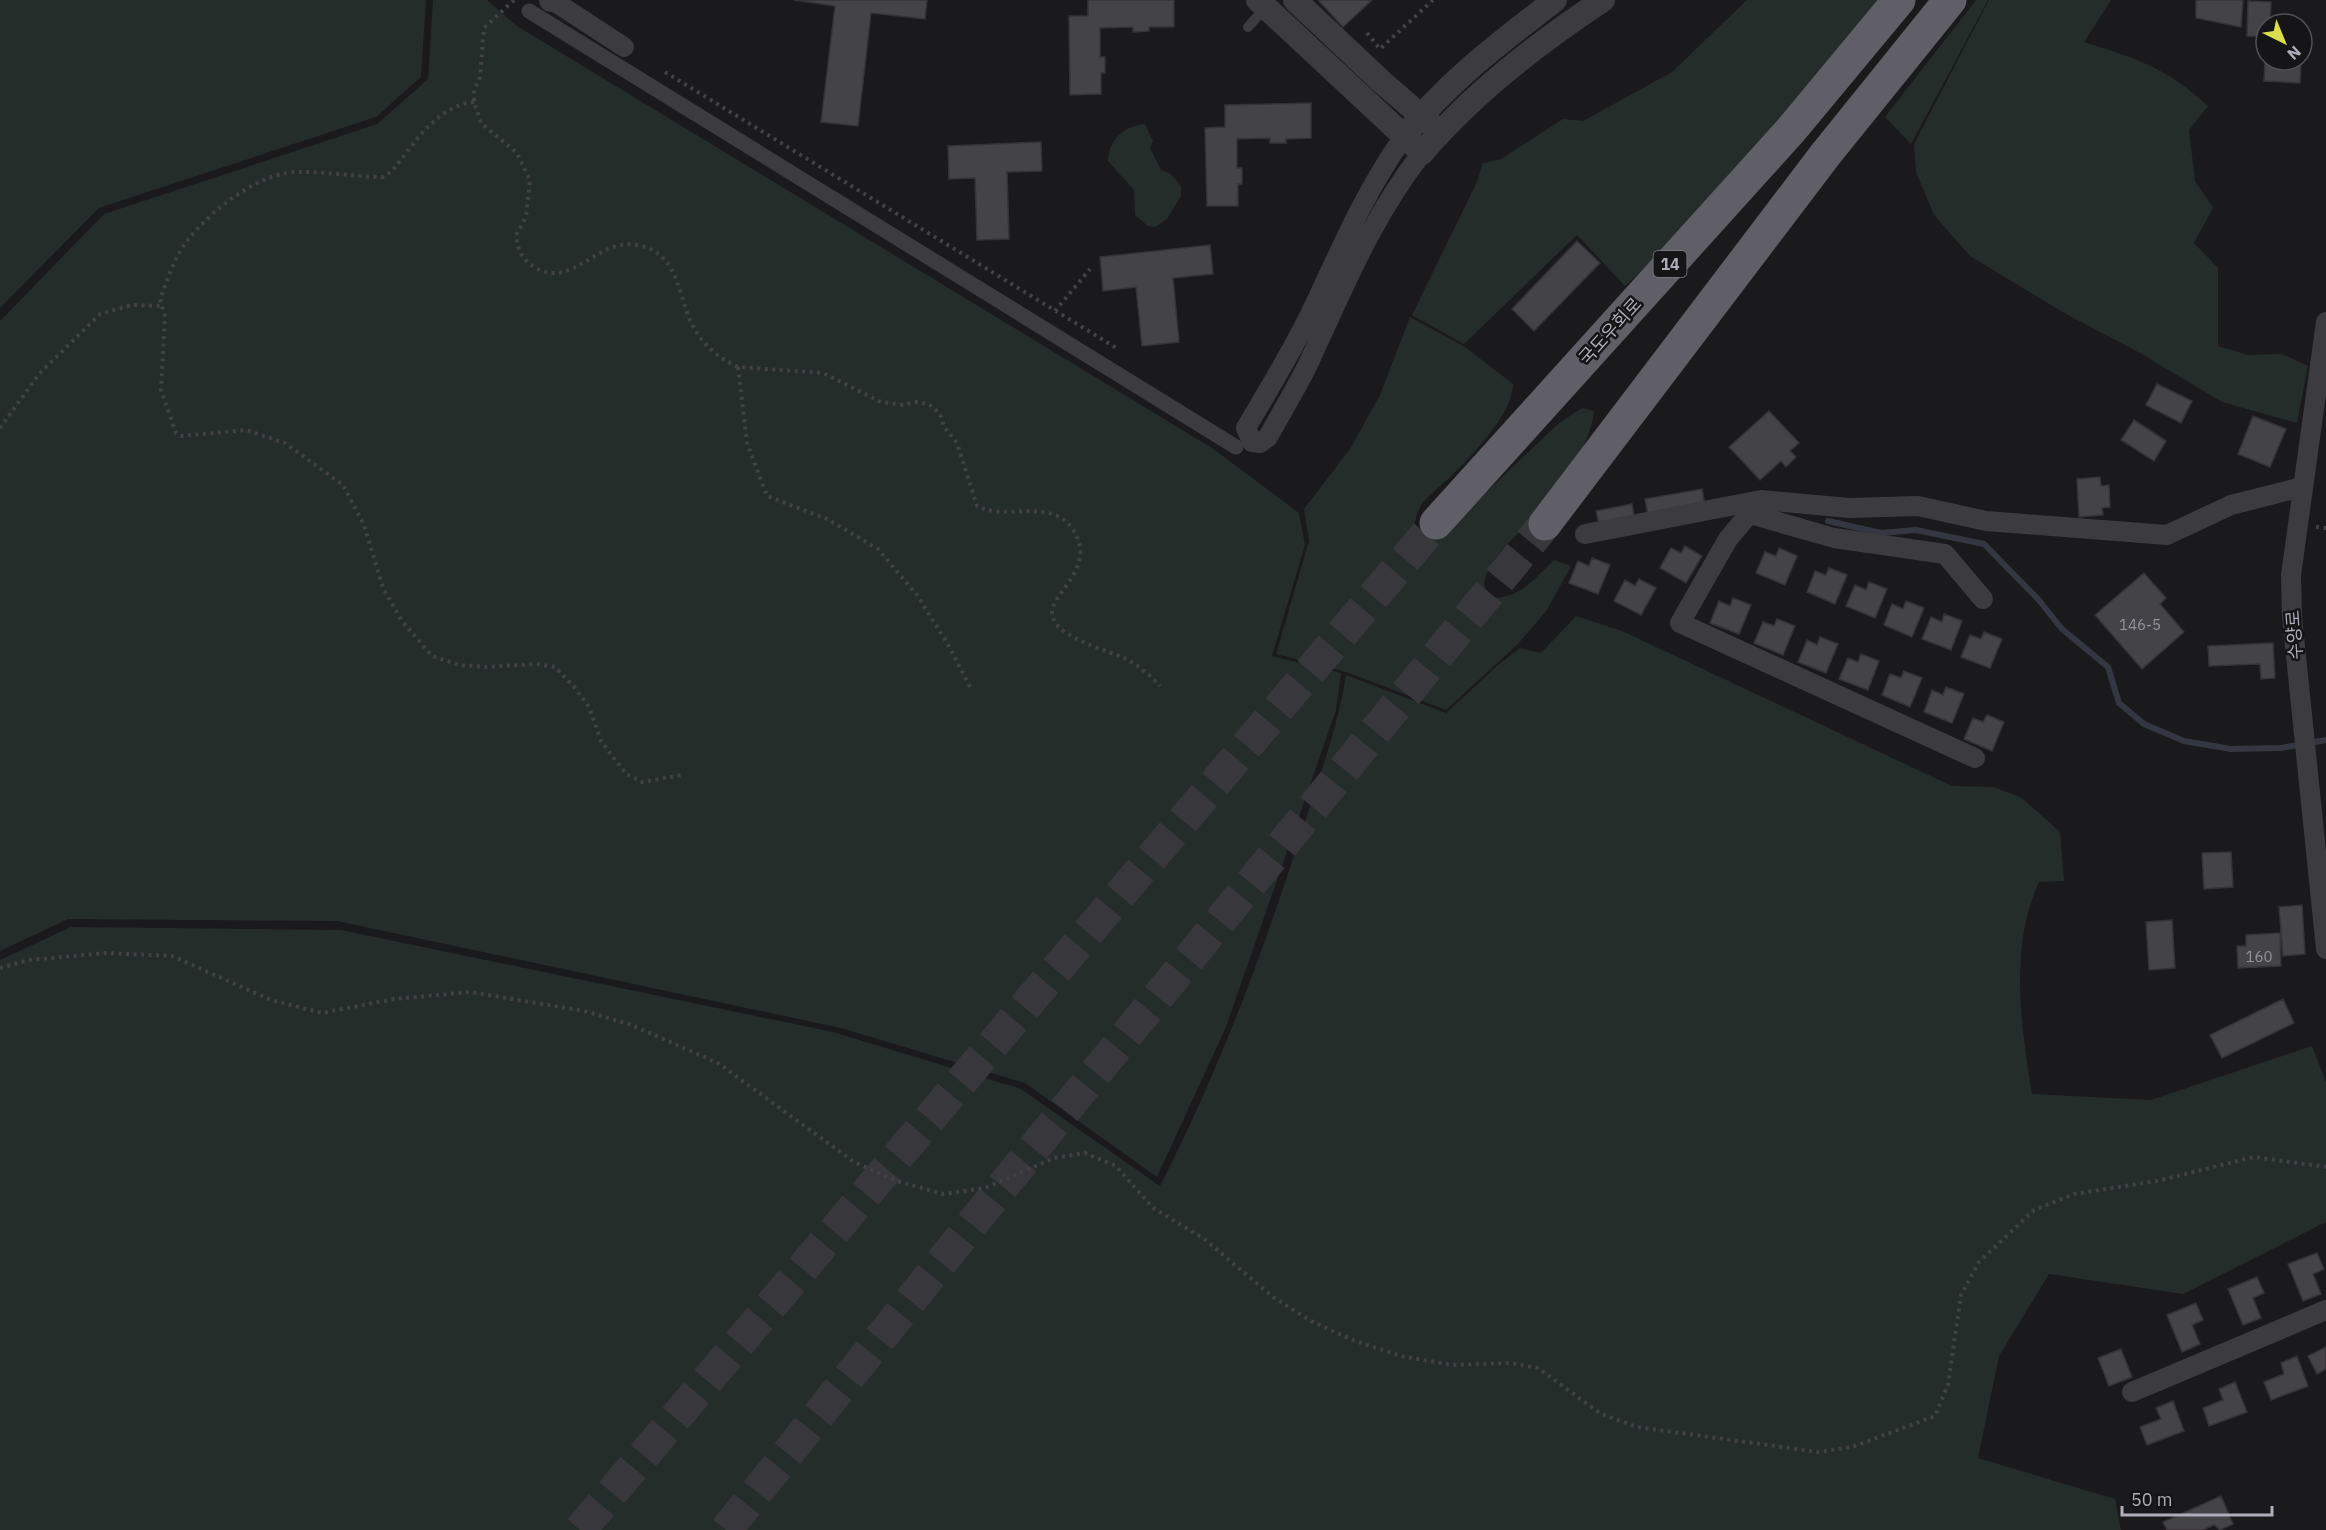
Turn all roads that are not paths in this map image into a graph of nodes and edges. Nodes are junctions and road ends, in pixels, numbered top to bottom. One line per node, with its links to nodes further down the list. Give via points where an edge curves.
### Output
1 (551, 0): 10 (street)
2 (1295, 0): 12 (street)
3 (1555, 0): 11 (street)
4 (1603, 0): 14 (street, via 1492,85)
5 (1899, 0): 20 (highway, 국도우회로 / 14, via 1791,130)
6 (1950, 0): 21 (highway, via 1825,155)
7 (1265, 2): 9 (lane); 15 (street)
8 (529, 11): 17 (street)
9 (1248, 27)
10 (624, 47)
11 (1460, 78): 12 (street, via 1428,91 1412,92); 13 (street)
12 (1383, 83): 13 (street)
13 (1420, 115): 14 (street); 15 (street)
14 (1440, 131): 15 (street)
15 (1412, 145): 15 (street, via 1381,170 1343,240 1289,355 1246,429 1252,442 1260,443 1268,436 1309,363 1360,249 1399,182)
16 (2326, 321): 18 (street, 수양로)
17 (1236, 447)
18 (2302, 487): 19 (street, via 2231,505 2167,535 1986,521 1918,506); 25 (street, 수양로, via 2291,586 2292,617)
19 (1755, 507): 22 (street); 23 (street, via 1834,538 1945,554); 24 (street, via 1728,538 1680,623)
20 (1436, 523)
21 (1545, 524)
22 (1586, 534)
23 (1983, 599)
24 (1975, 759)
25 (2326, 949)
26 (2326, 1310): 27 (street)
27 (2132, 1392)

